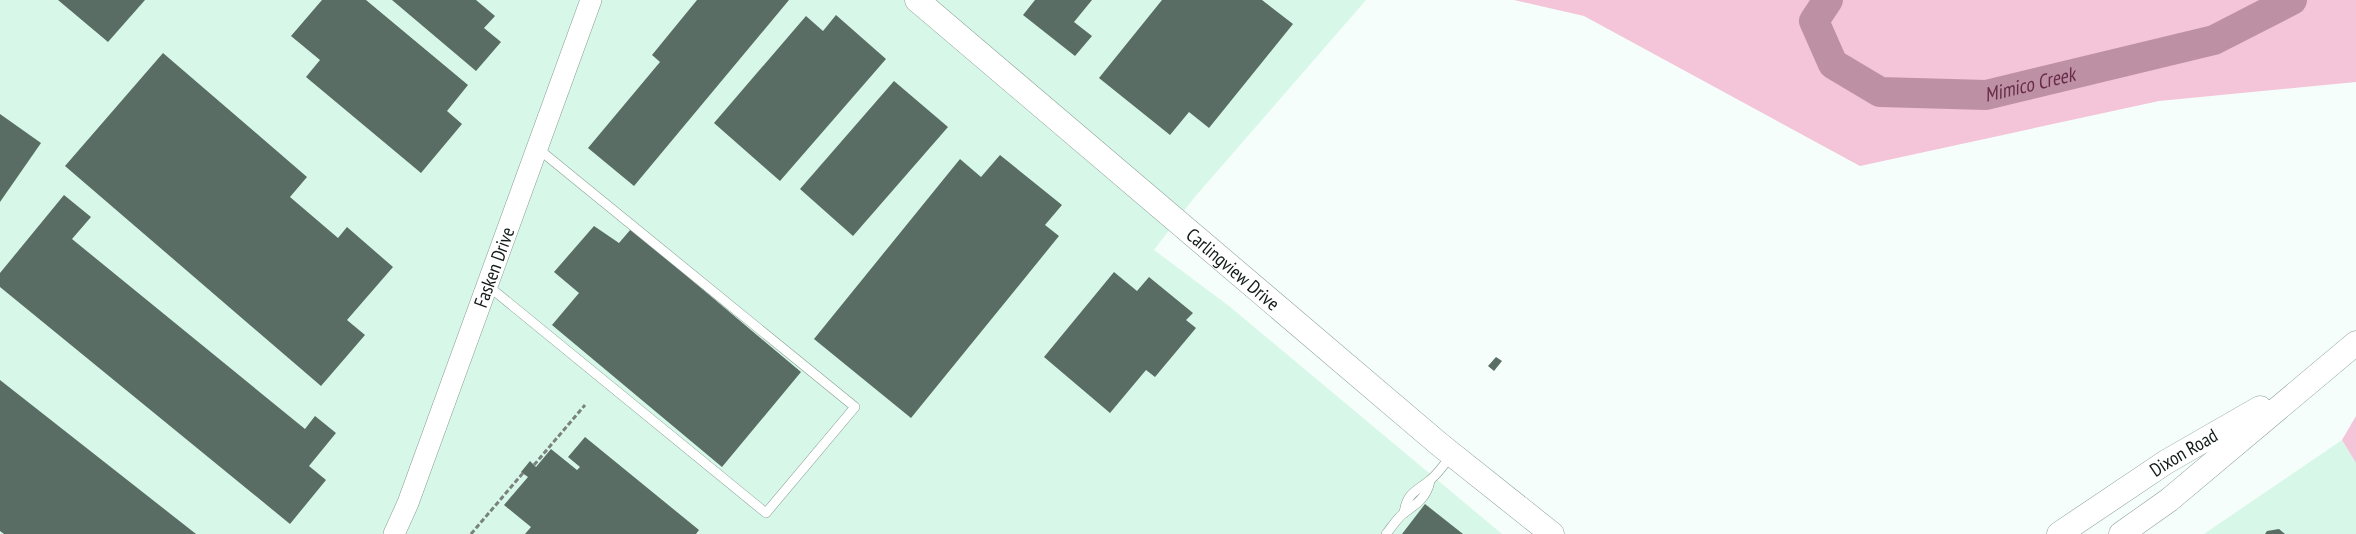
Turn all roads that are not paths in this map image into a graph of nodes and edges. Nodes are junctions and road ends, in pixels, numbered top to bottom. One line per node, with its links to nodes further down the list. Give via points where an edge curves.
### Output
1 (591, 0): 3 (street, Fasken Drive)
2 (918, 0): 7 (main road, Carlingview Drive)
3 (536, 147): 4 (street, Fasken Drive); 4 (lane, via 855,407 766,513)
4 (486, 285): 8 (street, Fasken Drive, via 412,494)
5 (2356, 343): 6 (main road, Dixon Road)
6 (2311, 379): 11 (main road, Dixon Road, via 2166,462); 12 (main road, Dixon Road, via 2169,500)
7 (1452, 454): 9 (lane, via 1430,481 1420,485 1406,502 1404,513); 10 (main road, Carlingview Drive)
8 (394, 534)
9 (1386, 534)
10 (1552, 534)
11 (2059, 534)
12 (2121, 534)

